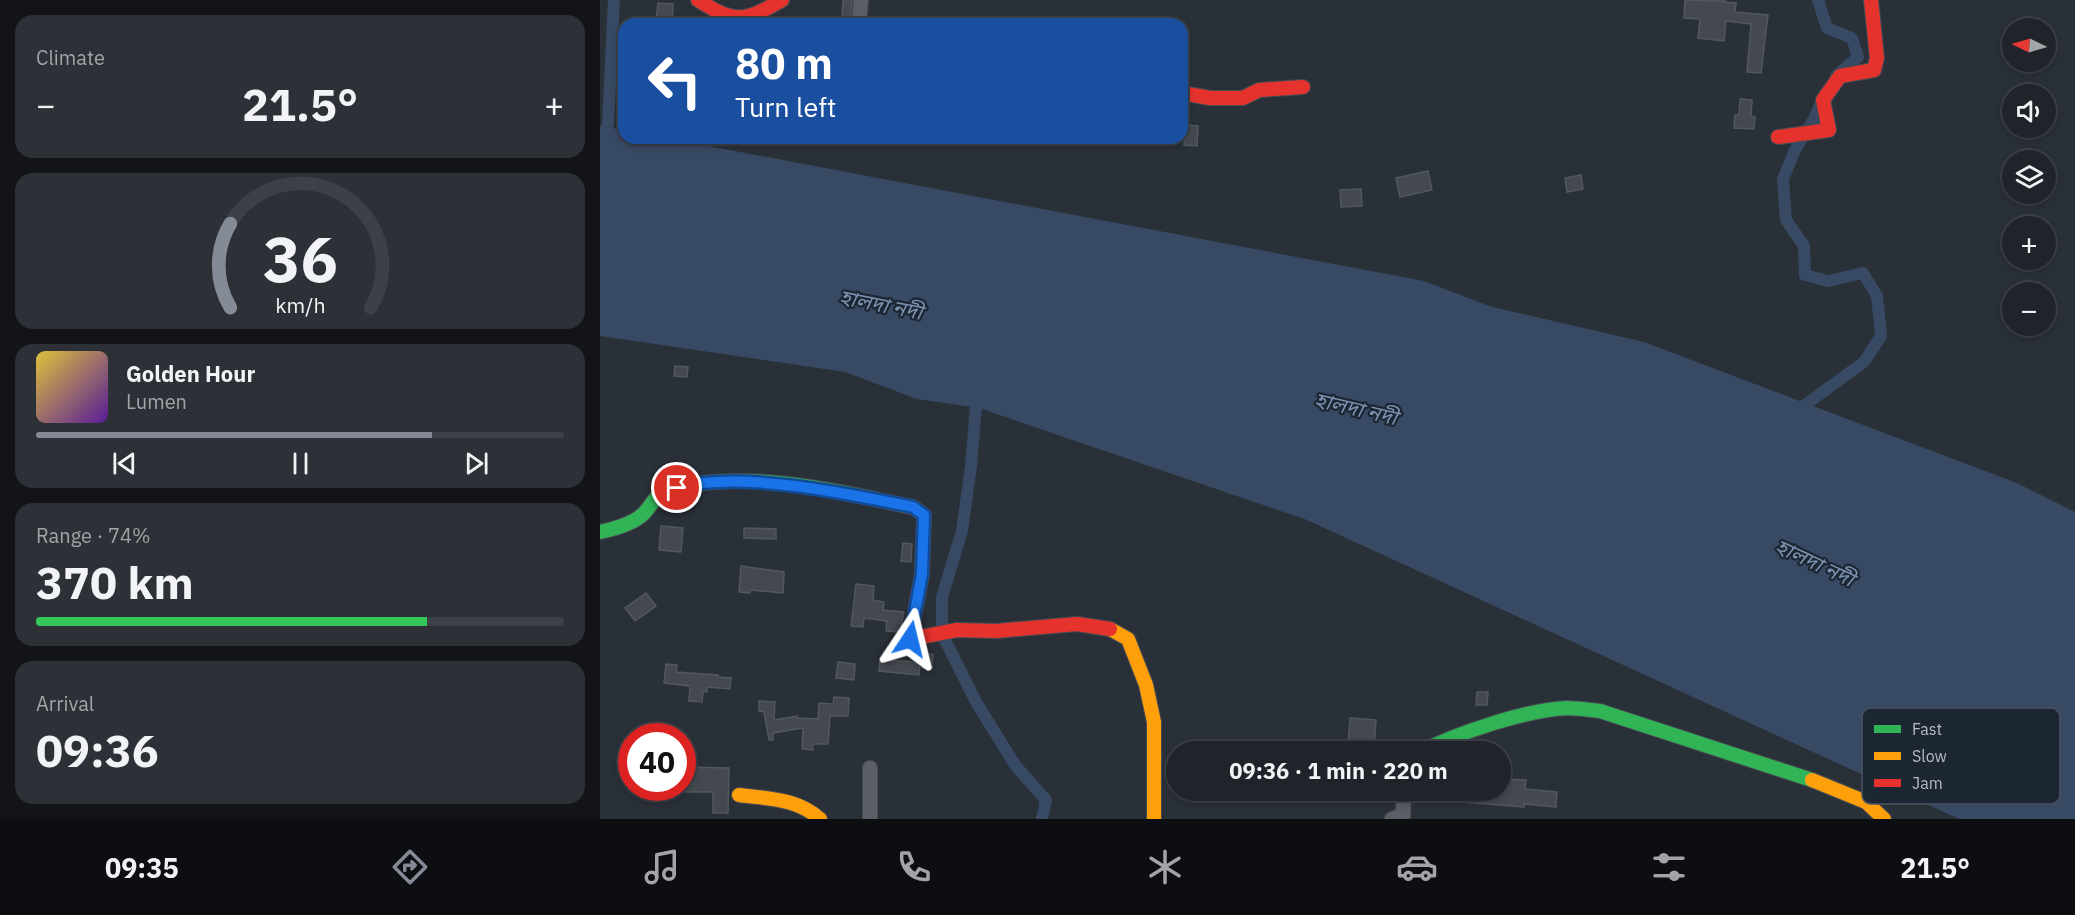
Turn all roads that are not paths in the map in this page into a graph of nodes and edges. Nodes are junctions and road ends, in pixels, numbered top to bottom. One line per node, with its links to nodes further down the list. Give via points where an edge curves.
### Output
1 (698, 0): 5 (street)
2 (782, 0): 6 (street, via 758,15)
3 (861, 0): 7 (street)
4 (1871, 0): 10 (street, via 1877,58 1874,70 1840,76 1823,100 1829,130)
5 (730, 18)
6 (739, 18)
7 (860, 18)
8 (1303, 87): 9 (street, via 1259,90 1243,98)
9 (1188, 94)
10 (1778, 137)
11 (600, 532): 20 (street, via 642,515 661,492 693,483 746,482 821,490 913,507 924,515 922,574 910,639 957,630 1077,624 1114,630 1128,639 1146,685 1154,722)
12 (1444, 741): 15 (street, via 1530,713 1568,708 1600,711 1801,775)
13 (870, 768): 19 (street)
14 (739, 795): 18 (street, via 798,803)
15 (1862, 800)
16 (1404, 801): 21 (street, via 1403,815)
17 (1868, 804): 22 (street)
18 (820, 819)
19 (870, 819)
20 (1154, 819)
21 (1392, 819)
22 (1884, 819)

